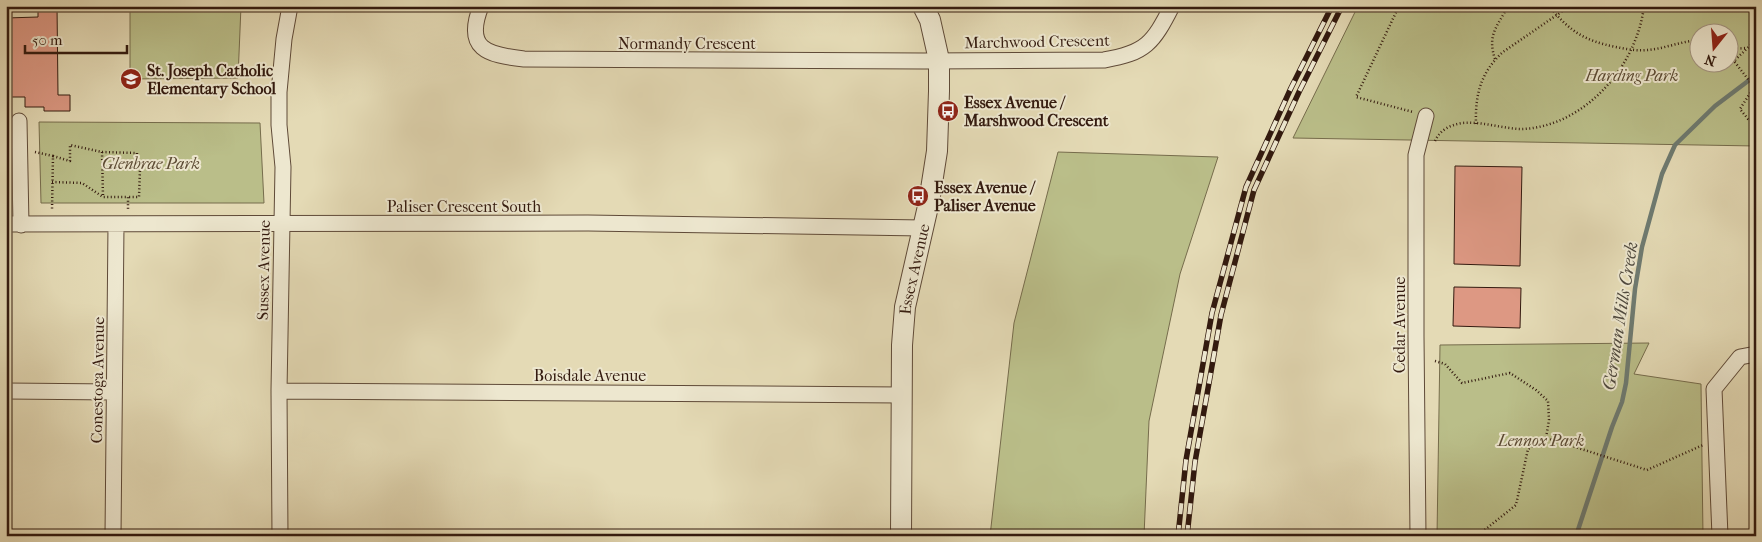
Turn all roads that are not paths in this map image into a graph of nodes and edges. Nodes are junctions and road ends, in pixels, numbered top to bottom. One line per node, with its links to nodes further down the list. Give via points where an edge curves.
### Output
1 (290, 6): 10 (street, Sussex Avenue, via 279,92 283,167)
2 (481, 6): 5 (street, Normandy Crescent, via 474,28 477,39 484,50 510,58)
3 (923, 6): 5 (street, Essex Avenue, via 930,20)
4 (1172, 6): 5 (street, Marchwood Crescent, via 1147,46 1126,56 1104,60)
5 (939, 60): 11 (street, Essex Avenue, via 937,150)
6 (1426, 116): 20 (street, Cedar Avenue, via 1416,155)
7 (20, 121): 8 (street)
8 (14, 225): 9 (street, Paliser Crescent South)
9 (116, 225): 10 (street, Paliser Crescent South); 15 (street, Conestoga Avenue)
10 (281, 225): 11 (street, Paliser Crescent South, via 588,223); 14 (street, Sussex Avenue)
11 (923, 228): 16 (street, Essex Avenue, via 905,307)
12 (1756, 354): 21 (street, via 1740,357 1714,389)
13 (6, 391): 15 (street)
14 (279, 391): 16 (street, Boisdale Avenue); 18 (street, Sussex Avenue)
15 (114, 392): 17 (street, Conestoga Avenue)
16 (901, 395): 19 (street, Essex Avenue)
17 (113, 536)
18 (280, 536)
19 (900, 536)
20 (1418, 536)
21 (1720, 536)

